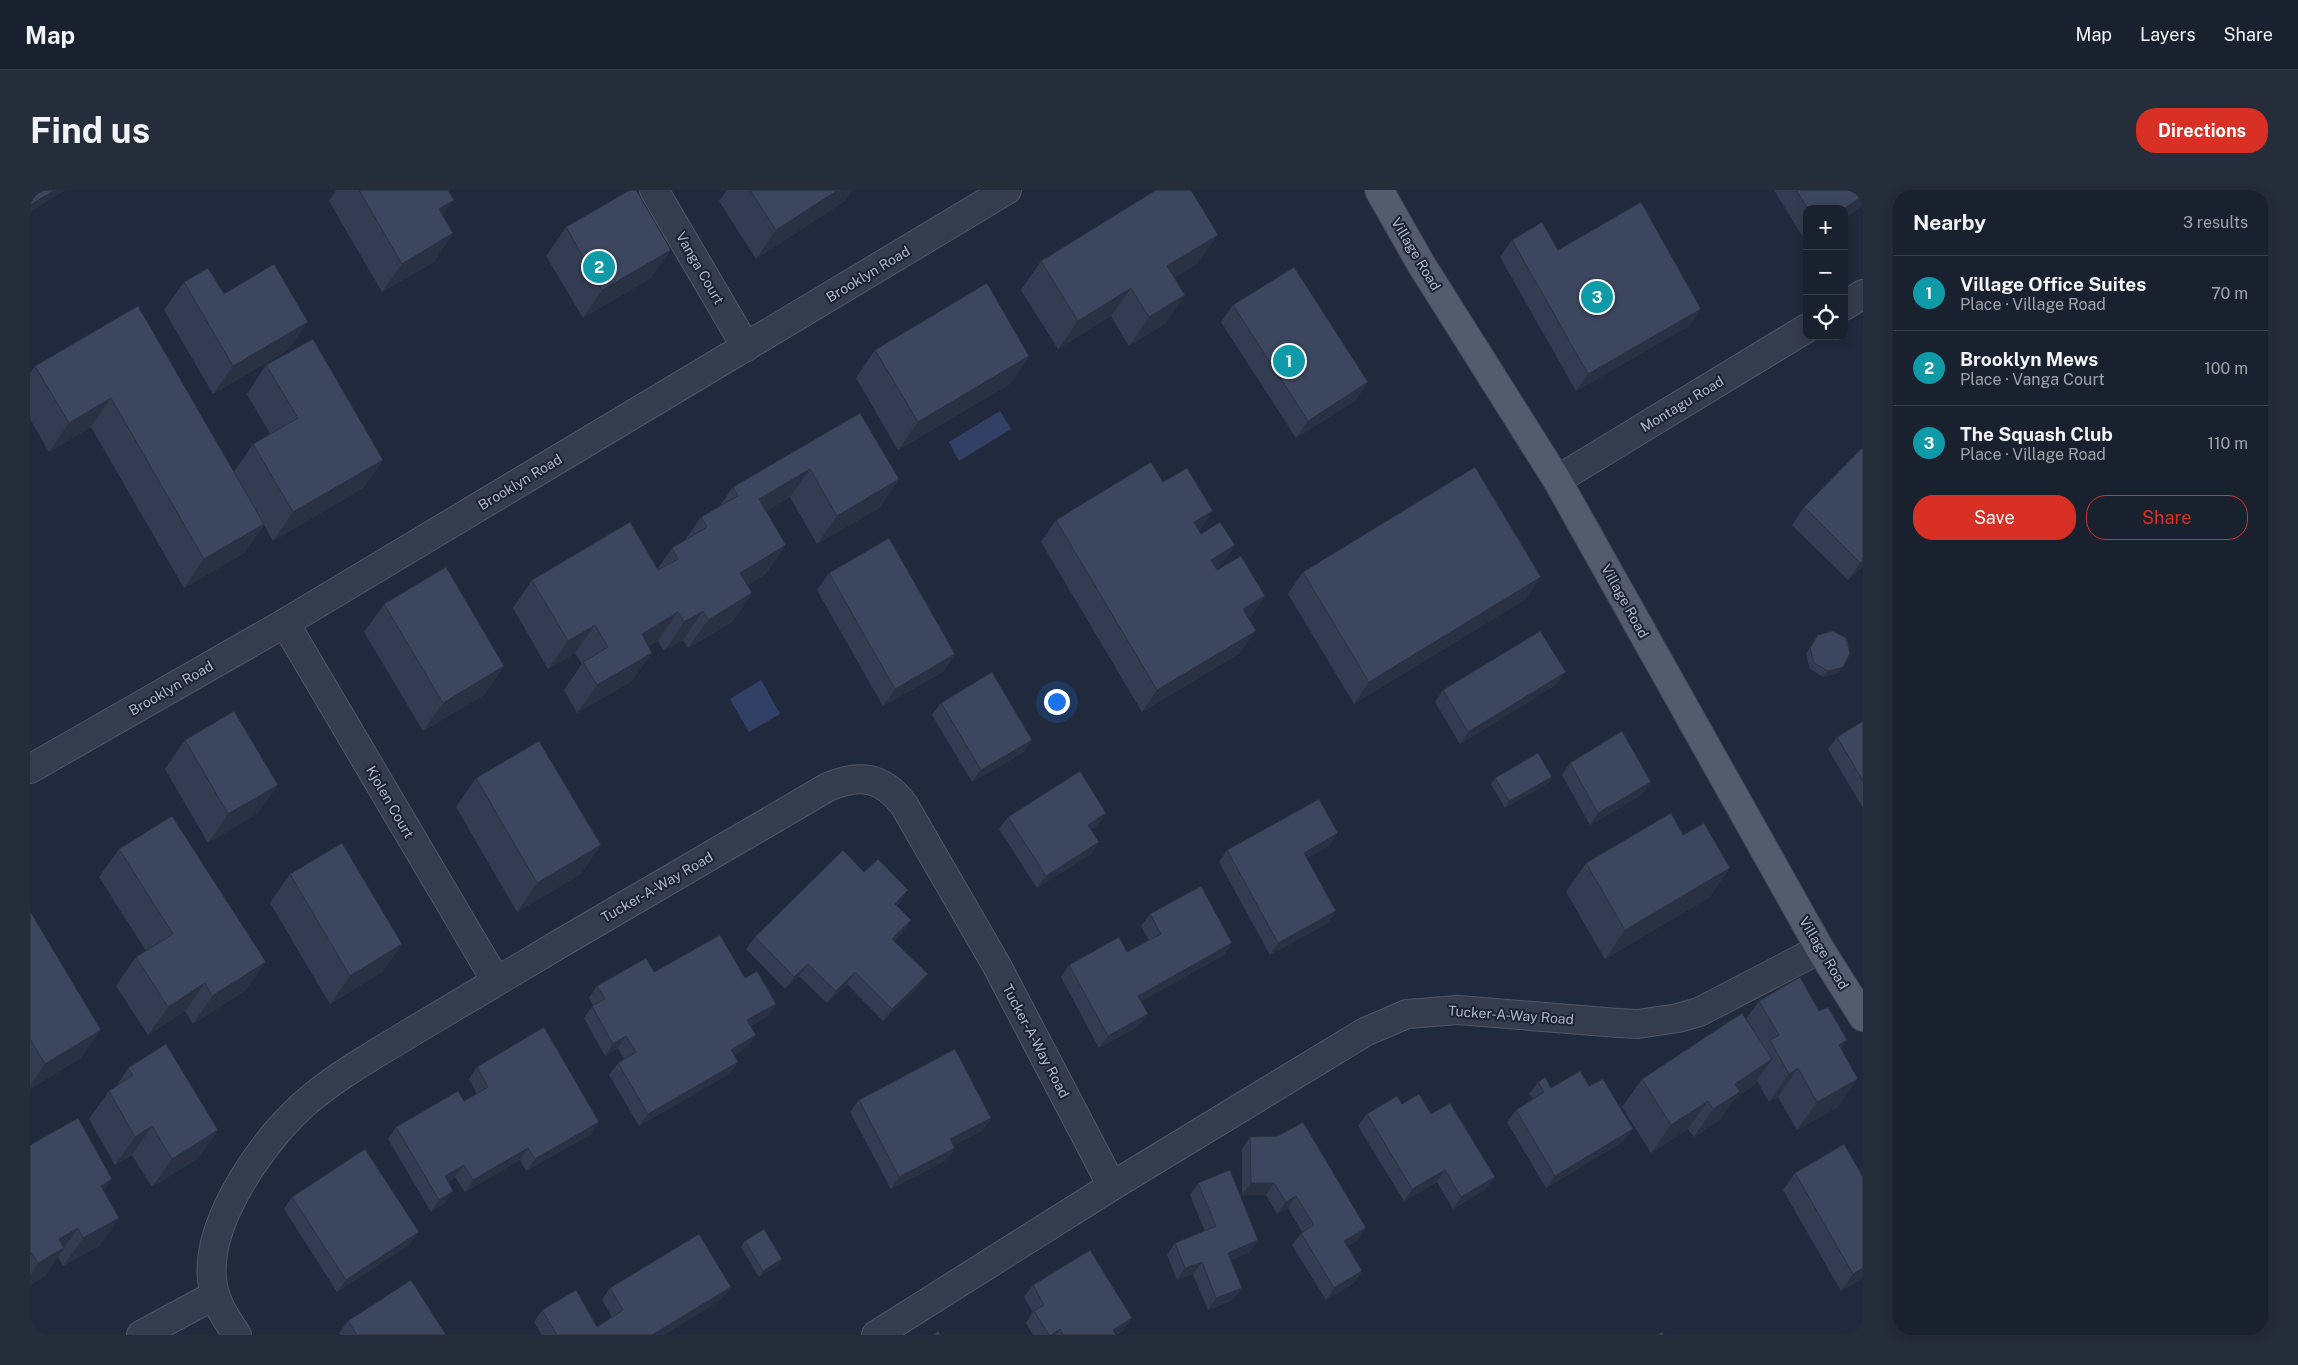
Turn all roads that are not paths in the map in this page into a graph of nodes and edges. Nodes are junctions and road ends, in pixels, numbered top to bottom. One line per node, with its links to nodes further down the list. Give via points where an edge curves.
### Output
1 (654, 190): 7 (street, Vanga Court)
2 (1007, 190): 7 (street, Brooklyn Road)
3 (1379, 190): 8 (main road, Village Road, via 1421,264)
4 (1863, 294): 5 (street)
5 (1848, 303)
6 (1803, 330): 8 (street, Montagu Road)
7 (746, 347): 9 (street, Brooklyn Road)
8 (1556, 480): 11 (main road, Village Road)
9 (285, 623): 10 (street, Brooklyn Road); 12 (street, Kjolen Court)
10 (30, 768)
11 (1820, 949): 13 (main road, Village Road); 14 (street, Tucker-A-Way Road, via 1699,1012 1660,1021 1618,1023 1458,1010 1407,1014 1365,1032)
12 (496, 981): 14 (street, Tucker-A-Way Road, via 828,787 848,780 871,780 890,790 904,805 996,966); 15 (street, Tucker-A-Way Road, via 344,1073 309,1099 286,1123 263,1150 228,1207 213,1255 211,1278)
13 (1863, 1016)
14 (1112, 1186): 18 (street, Tucker-A-Way Road)
15 (215, 1295): 16 (street); 17 (street, Tucker-A-Way Road)
16 (141, 1335)
17 (237, 1335)
18 (876, 1335)

